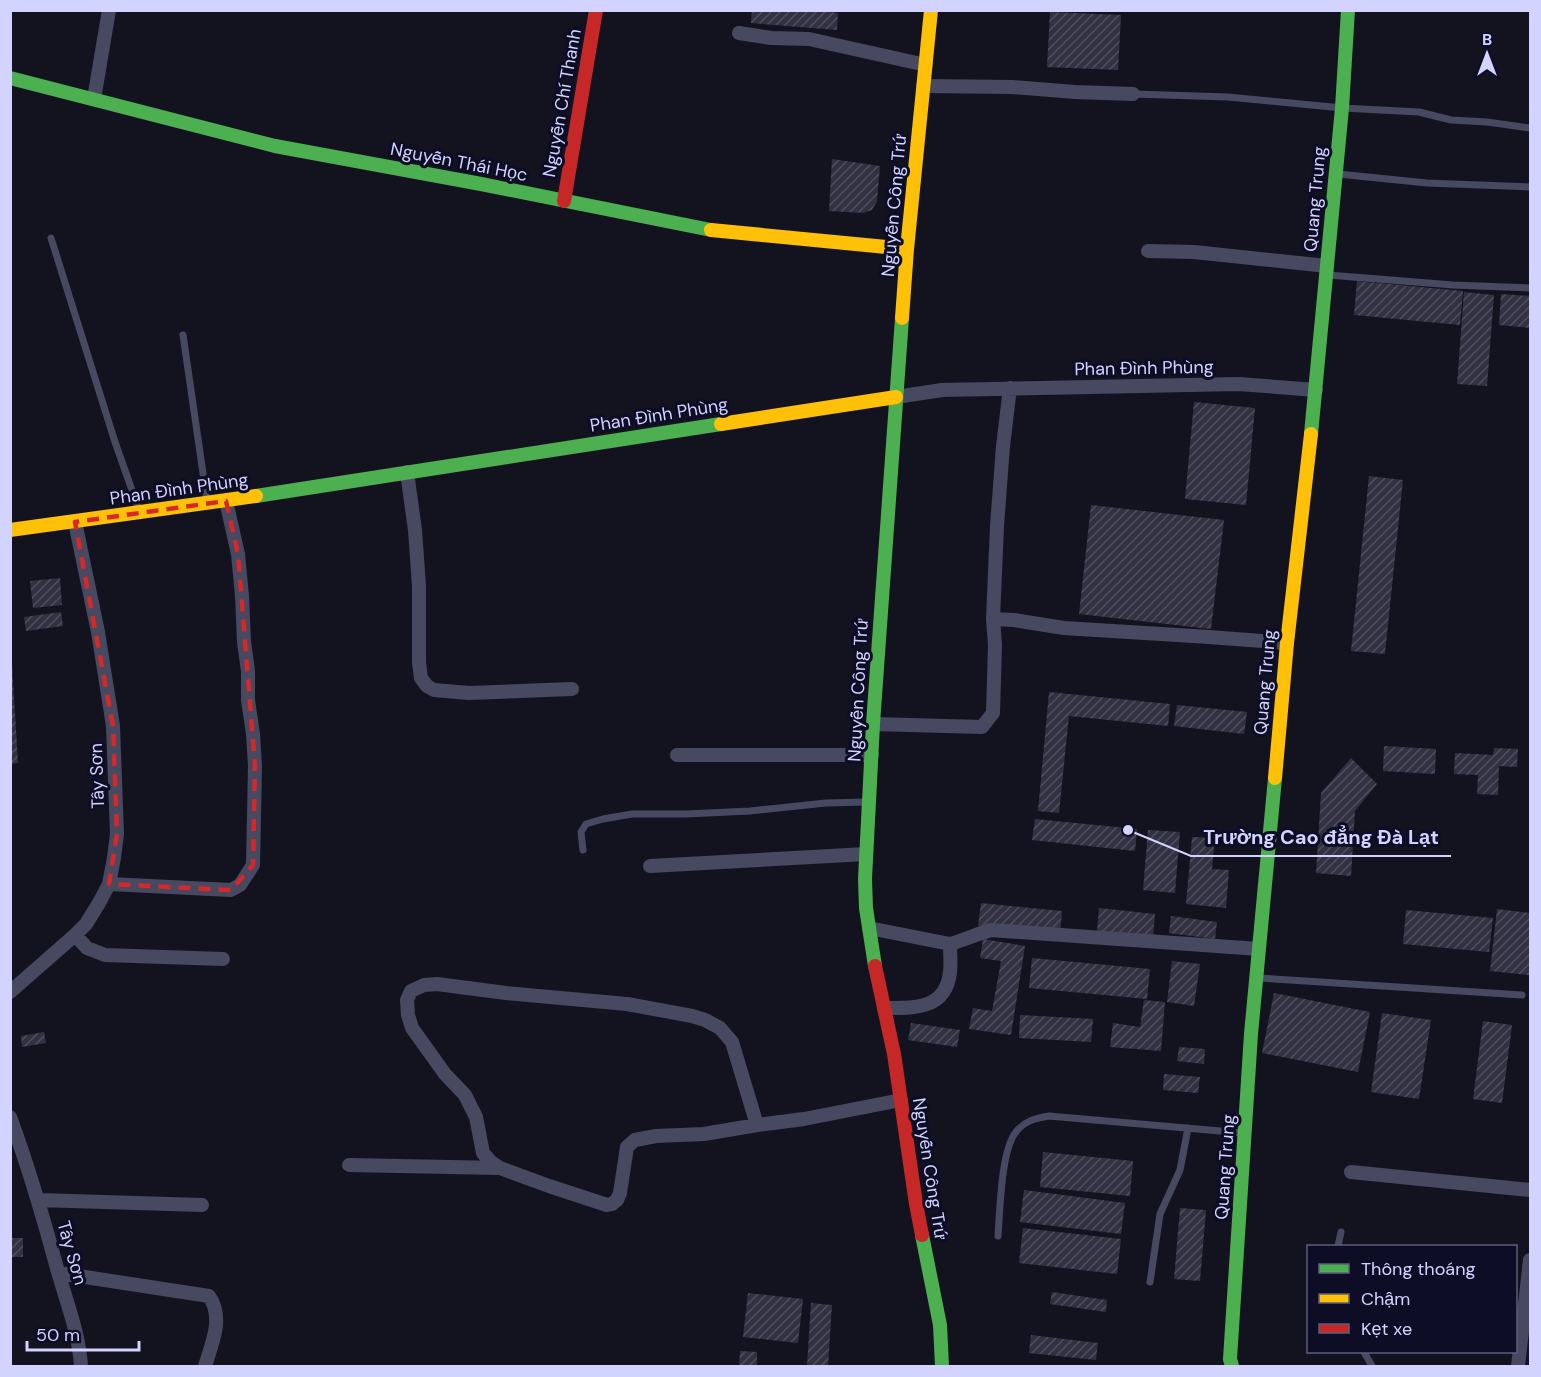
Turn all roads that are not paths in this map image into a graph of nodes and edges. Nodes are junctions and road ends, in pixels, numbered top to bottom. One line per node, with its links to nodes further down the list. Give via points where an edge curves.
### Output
1 (109, 10): 10 (street)
2 (596, 10): 15 (street, Nguyễn Chí Thanh)
3 (931, 10): 6 (street, Nguyễn Công Trứ)
4 (1348, 10): 11 (street, Quang Trung)
5 (739, 33): 6 (street, via 809,39)
6 (926, 65): 8 (street, Nguyễn Công Trứ)
7 (10, 78): 10 (street, Nguyễn Thái Học)
8 (923, 86): 9 (street); 17 (street, Nguyễn Công Trứ)
9 (1134, 94): 11 (lane, via 1228,97)
10 (94, 99): 15 (street, Nguyễn Thái Học, via 275,146)
11 (1342, 108): 12 (lane, via 1419,112 1451,120); 13 (street, Quang Trung)
12 (1530, 128)
13 (1335, 174): 14 (lane); 19 (street, Quang Trung)
14 (1530, 187)
15 (564, 201): 17 (street, Nguyễn Thái Học, via 717,231)
16 (51, 238): 28 (lane)
17 (907, 249): 24 (street, Nguyễn Công Trứ)
18 (1148, 251): 19 (street, via 1194,252)
19 (1326, 270): 20 (lane, via 1453,285); 23 (street, Quang Trung)
20 (1530, 288)
21 (183, 335): 27 (lane)
22 (1010, 388): 23 (street, Phan Đình Phùng, via 1239,384); 24 (street, Phan Đình Phùng, via 942,390); 31 (street)
23 (1316, 390): 32 (street, Quang Trung)
24 (896, 397): 25 (street, Phan Đình Phùng); 34 (street, Nguyễn Công Trứ)
25 (407, 472): 26 (street, Phan Đình Phùng); 33 (street, via 419,586 419,662 421,678 427,686 469,693)
26 (226, 501): 27 (street, Phan Đình Phùng); 41 (street, via 238,554 253,734 253,865 240,885 231,890)
27 (207, 503): 28 (street, Phan Đình Phùng)
28 (139, 513): 29 (street, Phan Đình Phùng)
29 (75, 522): 30 (street, Phan Đình Phùng); 41 (street, Tây Sơn, via 113,726 117,834)
30 (10, 530)
31 (993, 619): 32 (street); 34 (street, via 993,713 982,727)
32 (1287, 644): 45 (street, Quang Trung)
33 (572, 689)
34 (873, 724): 36 (street, Nguyễn Công Trứ)
35 (677, 755): 36 (street)
36 (872, 755): 37 (street, Nguyễn Công Trứ)
37 (869, 802): 38 (lane, via 632,814 586,824 581,832); 39 (street, Nguyễn Công Trứ)
38 (584, 850)
39 (866, 855): 40 (street); 42 (street, Nguyễn Công Trứ)
40 (650, 866)
41 (109, 884): 43 (street, Tây Sơn, via 86,924)
42 (869, 928): 44 (street); 50 (street, Nguyễn Công Trứ)
43 (75, 935): 46 (street, via 87,948 105,955); 48 (street, Tây Sơn)
44 (950, 944): 45 (street, via 991,930); 50 (street, via 947,990 917,1008)
45 (1259, 949): 47 (street, Quang Trung)
46 (223, 959)
47 (1256, 978): 49 (lane); 55 (street, Quang Trung)
48 (10, 992)
49 (1522, 995)
50 (884, 1008): 51 (street, Nguyễn Công Trứ)
51 (901, 1101): 53 (street); 71 (street, Nguyễn Công Trứ, via 940,1325)
52 (10, 1117): 60 (street, Tây Sơn)
53 (758, 1125): 57 (street, via 635,1140 627,1147 617,1200 607,1204); 57 (street, via 732,1042 720,1028 705,1020 627,1004 424,985 411,991 407,1000 412,1028 465,1095 476,1117 483,1153)
54 (1188, 1128): 55 (lane); 63 (lane, via 1048,1116 1031,1119 1016,1132 1005,1155); 67 (lane, via 1180,1170 1160,1214)
55 (1245, 1133): 68 (street, Quang Trung)
56 (349, 1165): 57 (street)
57 (500, 1167)
58 (1351, 1172): 59 (street)
59 (1530, 1190)
60 (38, 1200): 61 (street); 66 (street, Tây Sơn)
61 (202, 1205)
62 (1341, 1232): 64 (lane)
63 (998, 1236)
64 (1338, 1245)
65 (1530, 1260): 72 (street)
66 (59, 1273): 69 (street, Tây Sơn); 70 (street, via 209,1296 216,1314)
67 (1150, 1282)
68 (1230, 1364)
69 (81, 1366)
70 (205, 1366)
71 (942, 1366)
72 (1518, 1366)

